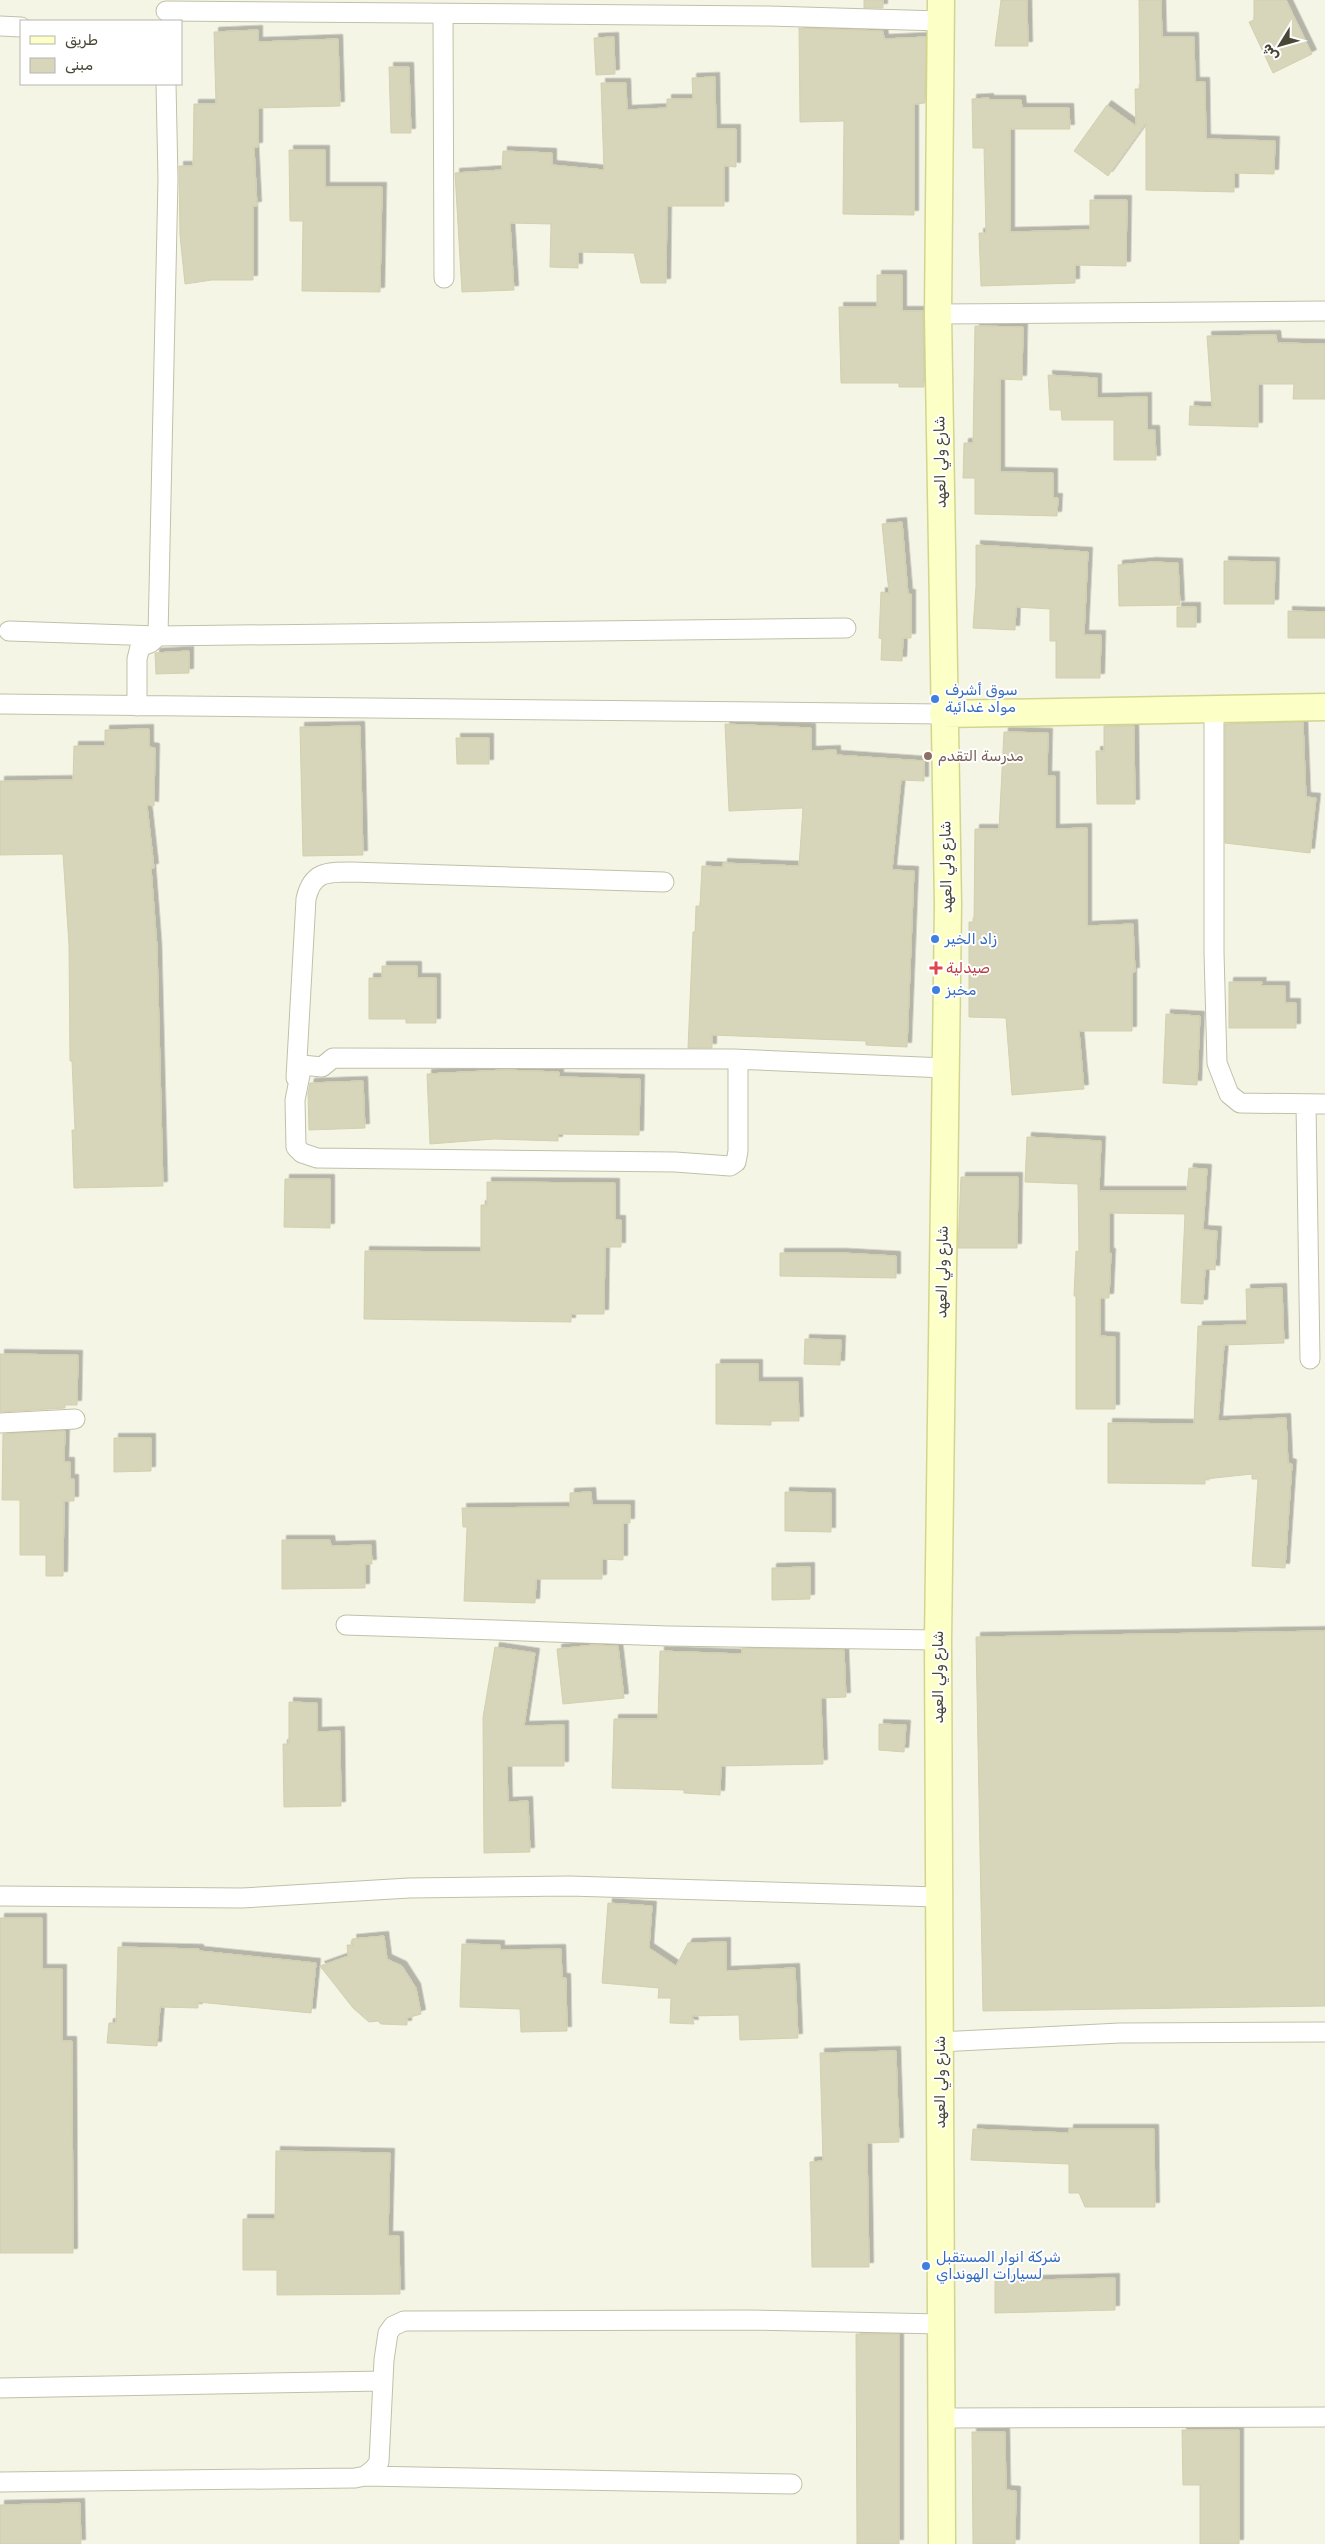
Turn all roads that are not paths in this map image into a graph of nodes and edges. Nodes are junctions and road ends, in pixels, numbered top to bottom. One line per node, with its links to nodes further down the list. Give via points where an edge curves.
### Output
1 (166, 11): 3 (street)
2 (941, 11): 3 (street, via 769,16); 9 (main road, شارع ولي العهد)
3 (443, 15): 7 (street)
4 (0, 26): 5 (street)
5 (20, 27)
6 (166, 85): 12 (street, via 168,189)
7 (444, 278)
8 (1325, 310): 9 (street)
9 (938, 314): 17 (main road, شارع ولي العهد)
10 (846, 628): 12 (street)
11 (9, 630): 12 (street)
12 (158, 636): 14 (street, via 140,647)
13 (0, 704): 14 (street)
14 (137, 706): 17 (street)
15 (1325, 707): 16 (main road)
16 (1214, 709): 17 (main road); 22 (street, via 1217,1063 1229,1094 1240,1103)
17 (943, 714): 20 (main road, شارع ولي العهد, via 948,904)
18 (664, 882): 21 (street, via 351,872 330,872 318,877 309,884 306,899)
19 (738, 1060): 20 (street); 21 (street, via 333,1058 322,1068 302,1065); 21 (street, via 738,1151 736,1162 730,1166 674,1162 317,1158 302,1153 296,1147)
20 (945, 1068): 27 (main road, شارع ولي العهد)
21 (295, 1100)
22 (1316, 1104): 23 (street)
23 (1310, 1359)
24 (75, 1419): 25 (street)
25 (0, 1423)
26 (346, 1625): 27 (street, via 668,1636)
27 (938, 1640): 29 (main road, شارع ولي العهد)
28 (0, 1896): 29 (street, via 242,1898 409,1888 568,1886)
29 (938, 1897): 31 (main road, شارع ولي العهد)
30 (1325, 2032): 31 (street, via 1120,2033)
31 (939, 2042): 32 (main road, شارع ولي العهد)
32 (942, 2324): 33 (street, via 748,2320 404,2321 393,2326 388,2334); 36 (main road, شارع ولي العهد)
33 (382, 2381): 34 (street); 37 (street, via 379,2462)
34 (0, 2388)
35 (1325, 2417): 36 (street)
36 (941, 2418): 40 (main road, شارع ولي العهد)
37 (365, 2476): 38 (street); 39 (street)
38 (0, 2482)
39 (792, 2484)
40 (942, 2544)

